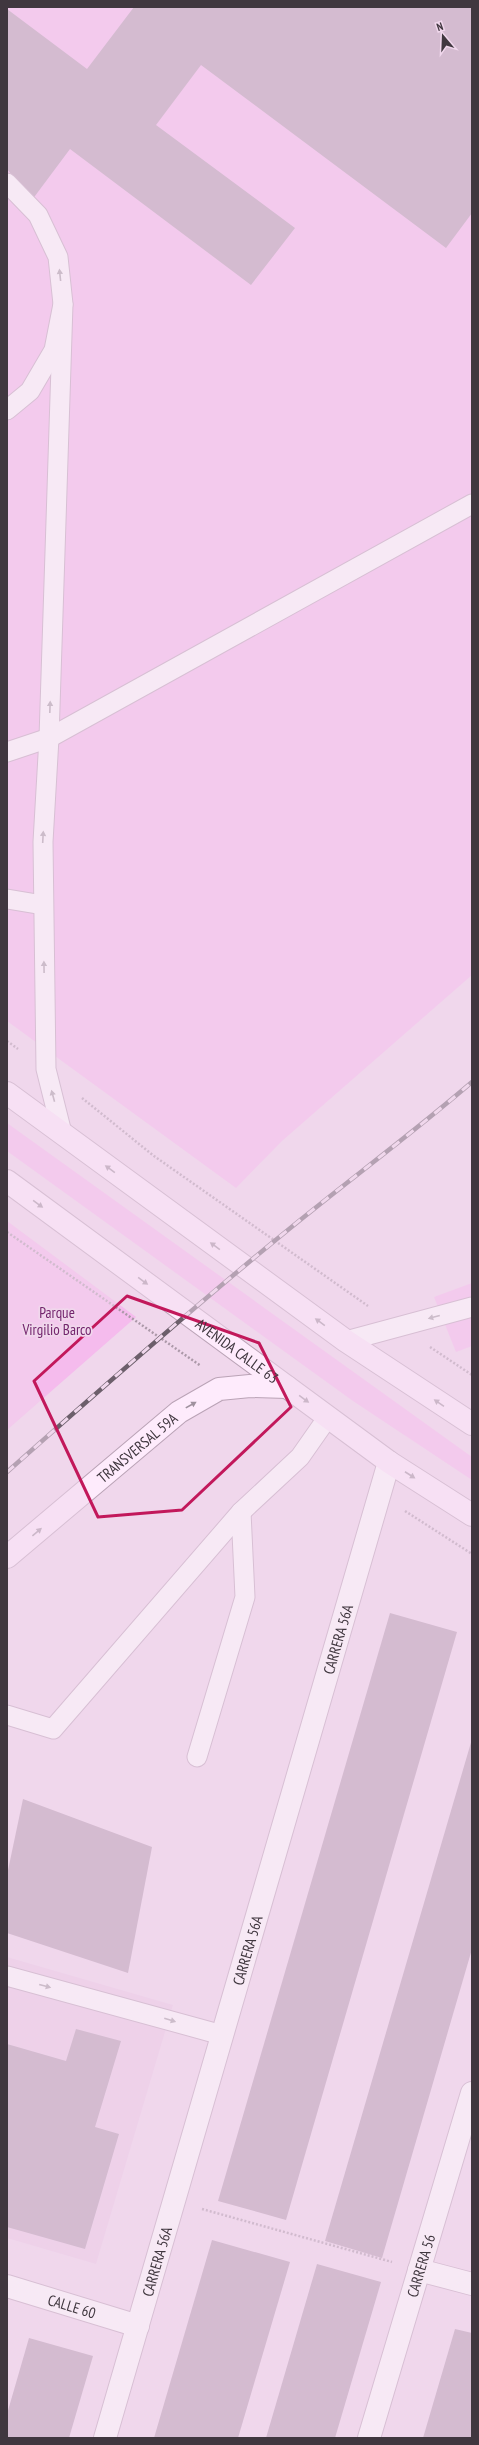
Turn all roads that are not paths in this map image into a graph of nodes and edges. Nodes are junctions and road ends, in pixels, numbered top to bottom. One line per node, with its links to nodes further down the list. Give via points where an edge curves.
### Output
1 (7, 183): 2 (lane, one-way to 1, via 58,257 38,216)
2 (63, 304): 3 (lane, via 54,350 30,391); 5 (lane, one-way to 2)
3 (7, 410)
4 (472, 504): 5 (lane)
5 (49, 738): 6 (lane); 8 (lane, one-way to 5, via 43,842)
6 (7, 752)
7 (7, 899): 8 (lane)
8 (43, 905): 10 (lane, one-way to 8, via 46,1069)
9 (7, 1093): 10 (main road)
10 (62, 1133): 13 (main road, one-way to 10)
11 (7, 1181): 14 (main road, AVENIDA CALLE 63, one-way to 14)
12 (472, 1307): 13 (lane, one-way to 13)
13 (346, 1341): 16 (main road, one-way to 13)
14 (287, 1387): 15 (main road, AVENIDA CALLE 63, one-way to 15); 20 (main road, TRANSVERSAL 59A, one-way to 14, via 178,1412 219,1389)
15 (328, 1417): 17 (main road, AVENIDA CALLE 63); 18 (lane, via 300,1456)
16 (472, 1424)
17 (389, 1462): 19 (main road, AVENIDA CALLE 63, one-way to 19); 24 (street, CARRERA 56A)
18 (241, 1512): 21 (lane, via 53,1729); 22 (lane, via 245,1597)
19 (472, 1515)
20 (7, 1557)
21 (7, 1715)
22 (196, 1757)
23 (7, 1976): 24 (lane, one-way to 24)
24 (222, 2035): 29 (street, CARRERA 56A)
25 (472, 2093): 26 (street, CARRERA 56)
26 (419, 2270): 27 (street); 31 (street, CARRERA 56)
27 (472, 2284)
28 (7, 2286): 29 (street, CALLE 60)
29 (138, 2326): 30 (street, CARRERA 56A)
30 (105, 2438)
31 (369, 2438)

